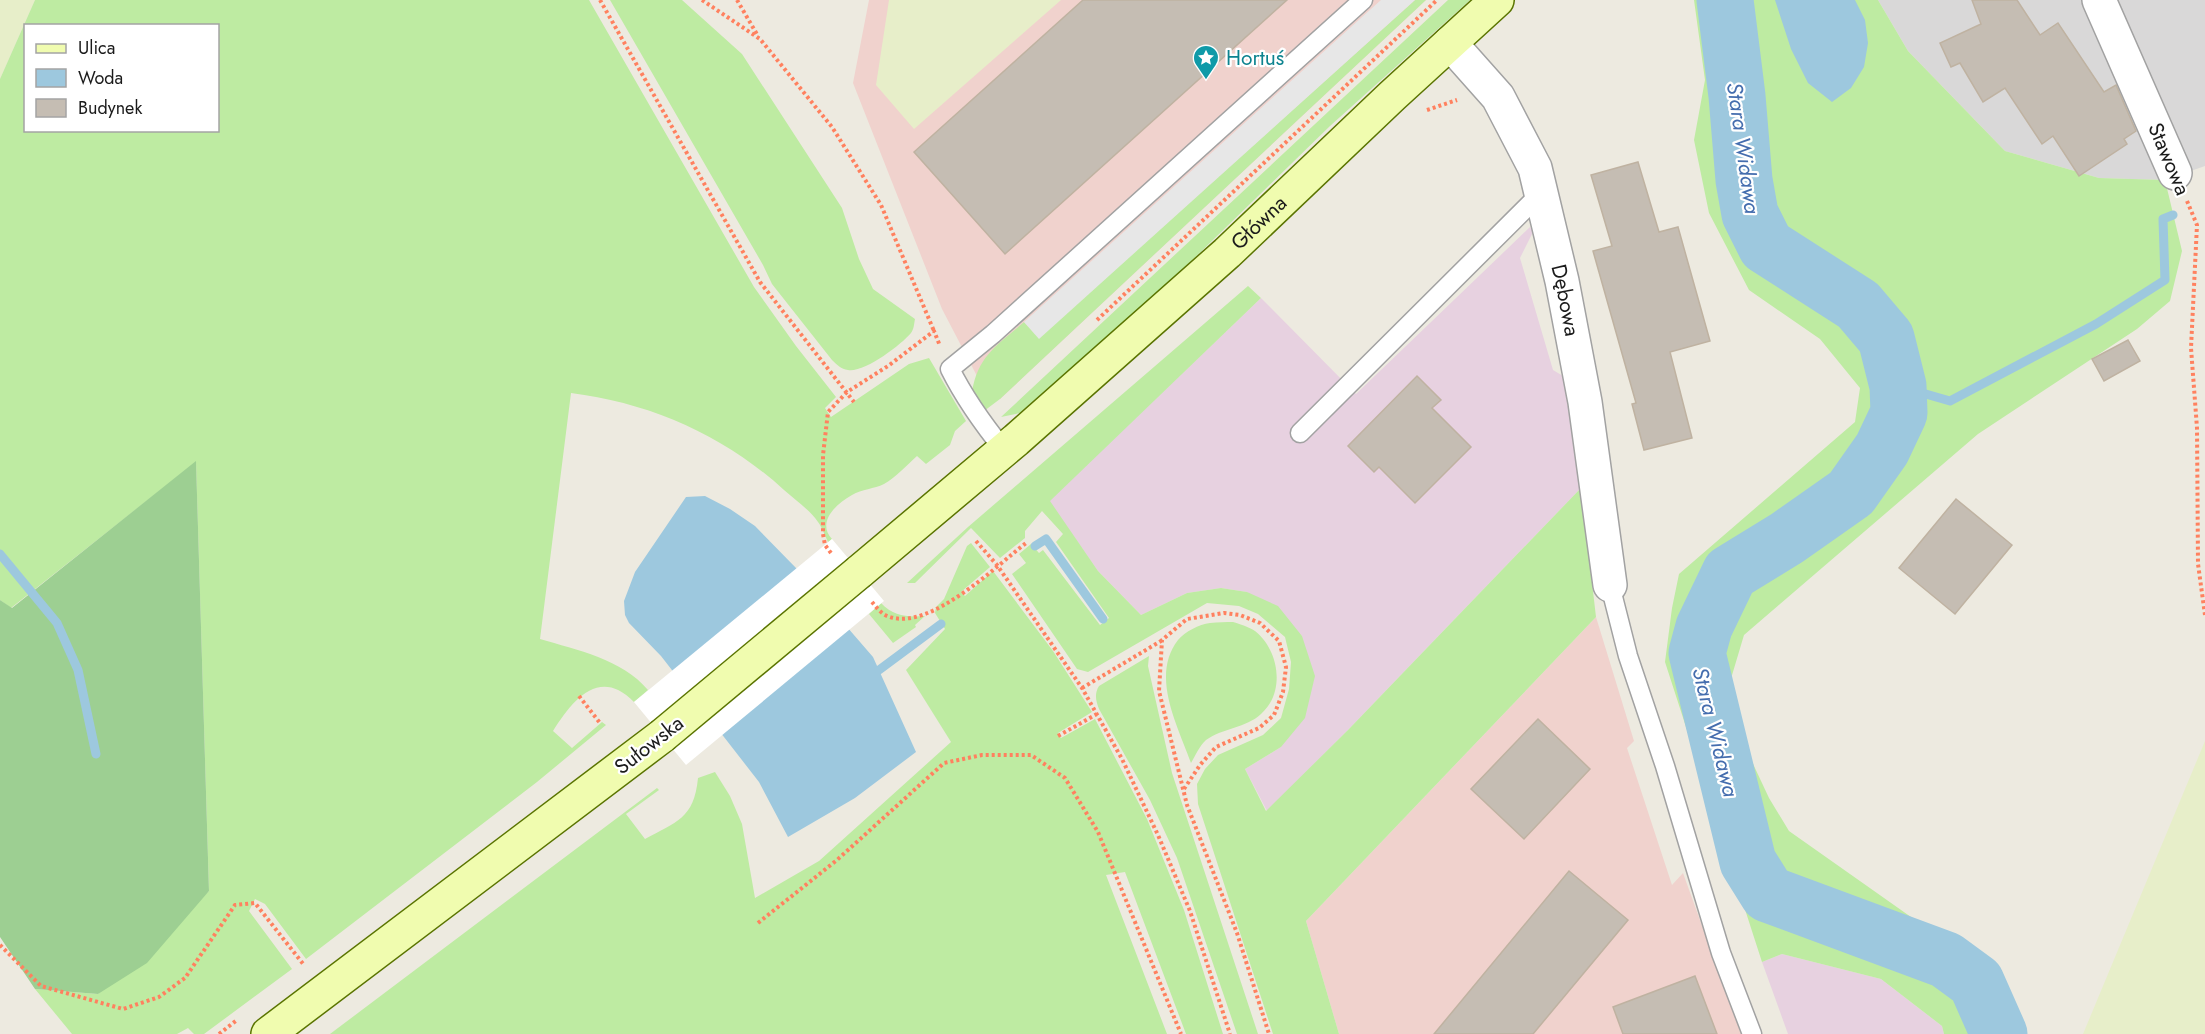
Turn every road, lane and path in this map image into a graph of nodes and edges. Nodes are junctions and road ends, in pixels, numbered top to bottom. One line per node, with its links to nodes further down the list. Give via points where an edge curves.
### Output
1 (600, 0): 15 (path, via 760,282)
2 (702, 0): 8 (path)
3 (737, 0): 8 (path)
4 (1363, 0): 14 (lane)
5 (1437, 0): 12 (path)
6 (1497, 0): 9 (main road, Główna)
7 (2099, 0): 10 (street, Stawowa)
8 (760, 39): 13 (path, via 831,128 881,205)
9 (1450, 43): 11 (street, Dębowa, via 1498,98 1535,168); 18 (main road, Główna, via 1227,253)
10 (2175, 172): 25 (path, Stawowa, via 2197,225 2191,348 2198,428 2198,564)
11 (1542, 192): 17 (lane); 23 (street, Dębowa, via 1585,402)
12 (1094, 323)
13 (934, 332): 14 (path); 15 (path)
14 (950, 369): 18 (lane, via 981,423)
15 (847, 392): 16 (path); 21 (path, via 828,412 823,455)
16 (854, 402)
17 (1300, 433)
18 (1010, 445): 35 (main road, Sułowska, bridge, via 662,736)
19 (976, 541): 22 (path)
20 (1026, 543): 22 (path)
21 (825, 545)
22 (997, 565): 24 (path, via 928,614 905,620); 27 (path)
23 (1610, 585): 40 (lane, via 1628,656 1721,953)
24 (881, 613)
25 (2205, 615)
26 (1162, 640): 27 (path); 32 (path, via 1159,691); 32 (path, via 1187,619 1224,613 1240,615 1260,623 1279,641 1286,667 1274,715 1259,728 1216,747)
27 (1082, 687): 29 (path)
28 (579, 696): 30 (path)
29 (1097, 714): 31 (path); 38 (path, via 1127,768 1172,868)
30 (600, 723)
31 (1058, 736)
32 (1184, 789): 39 (path)
33 (758, 923): 37 (path, via 837,860 944,763 981,755 1030,755 1065,778 1098,832)
34 (0, 945): 35 (path, via 41,986 123,1010 159,997 185,978 235,904 255,903)
35 (326, 991): 36 (main road, Sułowska)
36 (268, 1034)
37 (1180, 1034)
38 (1230, 1034)
39 (1269, 1034)
40 (1752, 1034)

